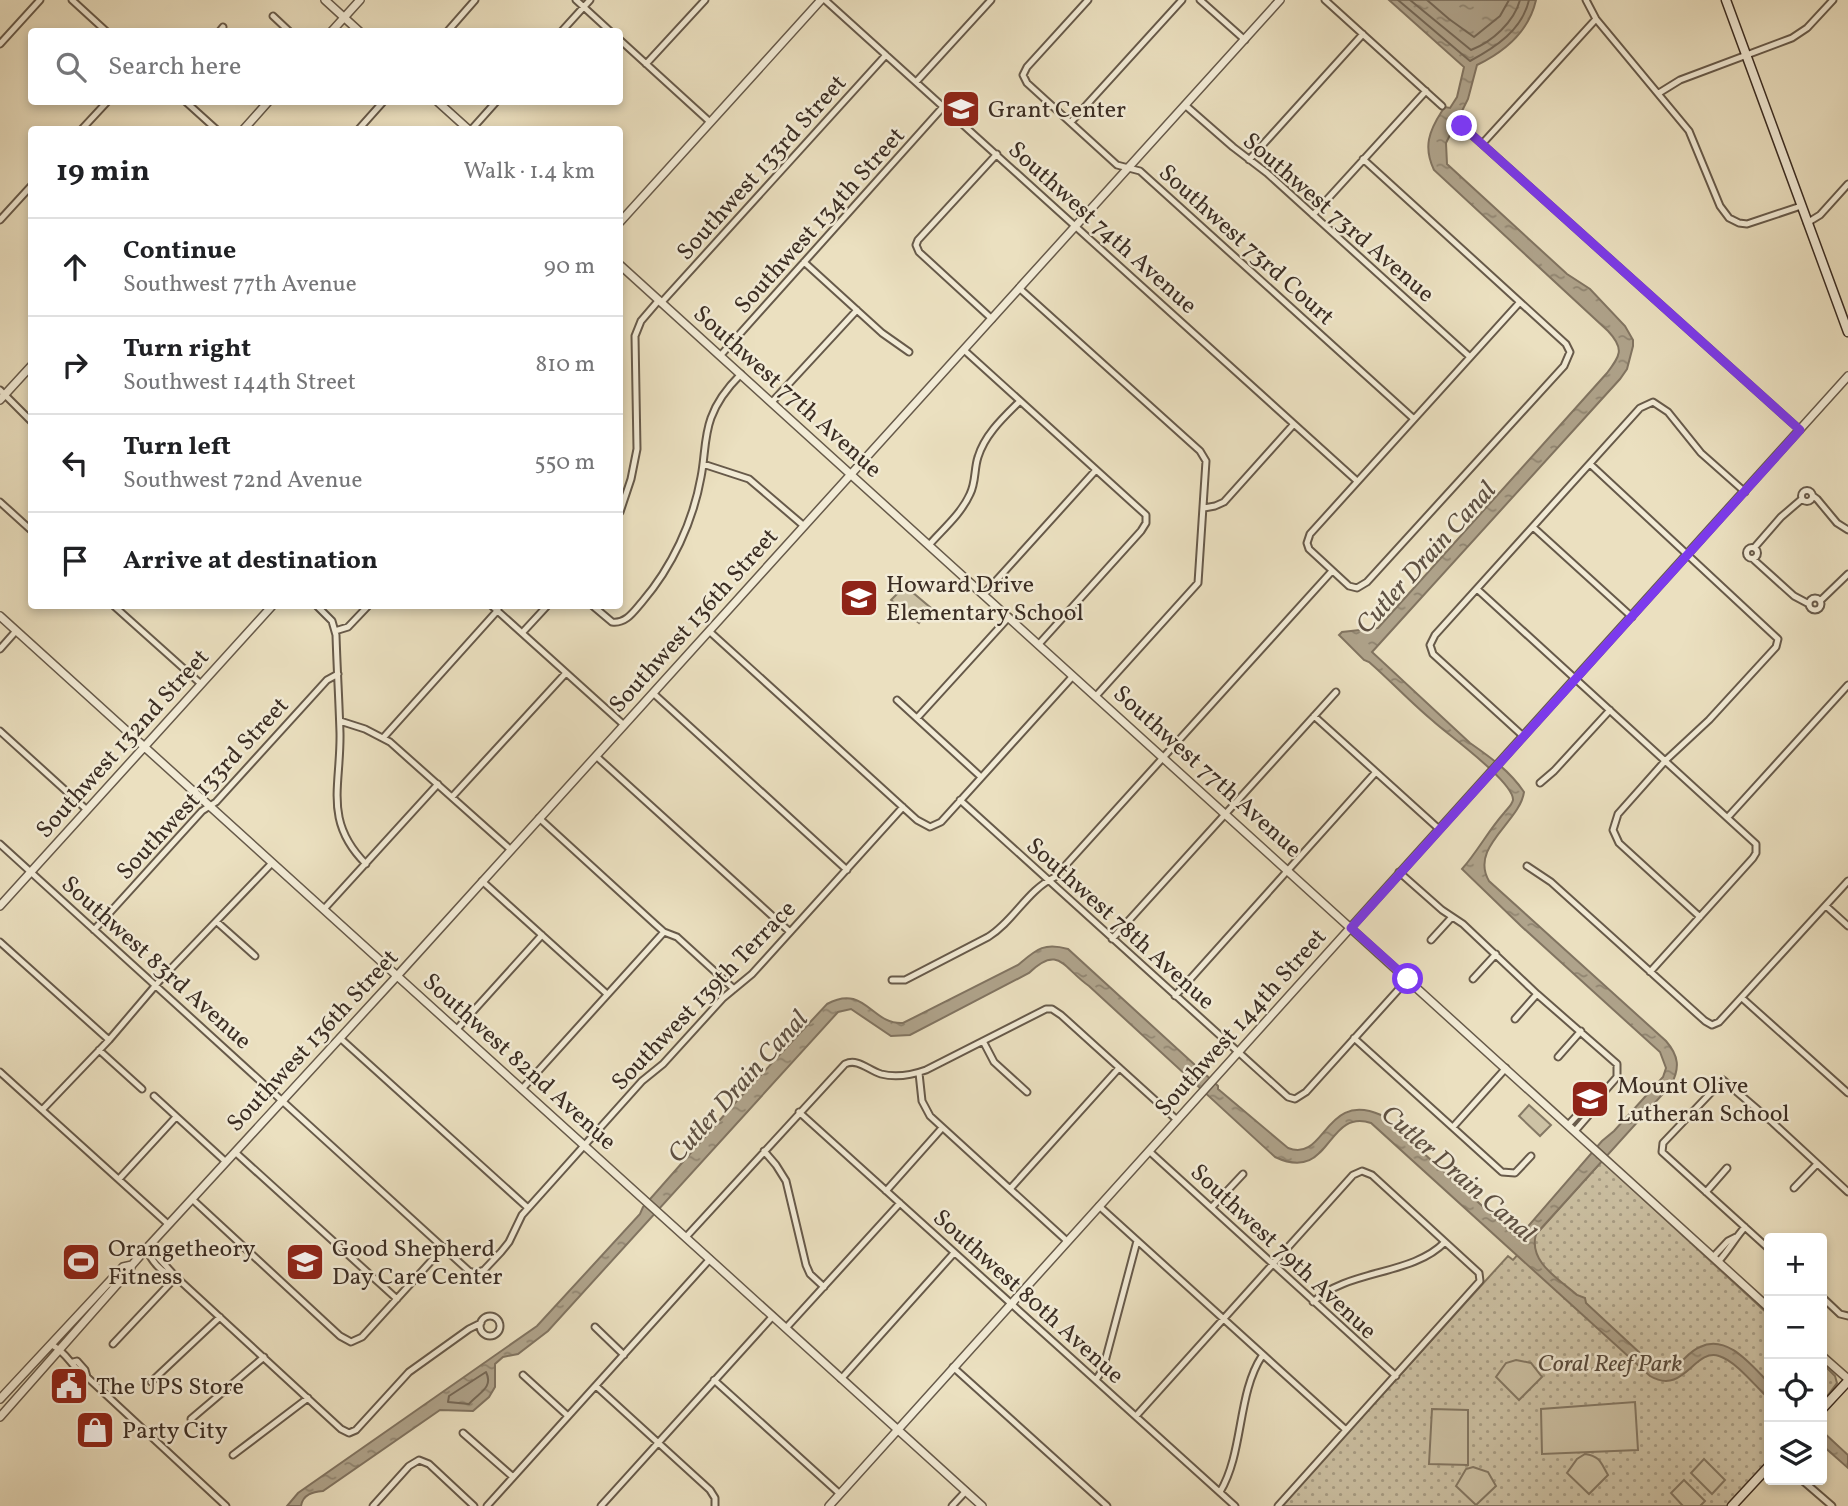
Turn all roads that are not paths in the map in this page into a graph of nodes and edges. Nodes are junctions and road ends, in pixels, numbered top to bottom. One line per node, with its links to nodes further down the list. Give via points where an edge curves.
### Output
1 (40, 0): 33 (street)
2 (72, 0): 23 (street)
3 (325, 0): 21 (street)
4 (360, 0): 21 (street)
5 (475, 0): 27 (street)
6 (576, 0): 19 (street)
7 (590, 0): 19 (street)
8 (705, 0): 36 (street)
9 (823, 0): 34 (street, Southwest 74th Avenue); 49 (street)
10 (991, 0): 37 (street)
11 (1088, 0): 50 (street, Southwest 73rd Court, via 1023,75)
12 (1182, 0): 50 (street)
13 (1200, 0): 31 (street)
14 (1280, 0): 31 (street, Southwest 136th Street)
15 (1325, 0): 30 (street)
16 (1586, 0): 22 (street)
17 (1726, 0): 35 (main road)
18 (1833, 0): 35 (street, via 1798,34)
19 (584, 7): 28 (street); 29 (street)
20 (273, 16): 24 (street)
21 (344, 17): 25 (street); 26 (street)
22 (1596, 19): 39 (street); 58 (street)
23 (103, 28)
24 (286, 28)
25 (334, 28)
26 (356, 28)
27 (450, 28)
28 (565, 28)
29 (607, 28)
30 (1363, 34): 38 (street); 61 (street)
31 (1245, 40): 46 (street, Southwest 136th Street)
32 (623, 43): 36 (street)
33 (0, 44)
34 (886, 55): 37 (street, Southwest 74th Avenue); 74 (street, Southwest 133rd Street)
35 (1746, 55): 39 (street, via 1679,80); 65 (main road)
36 (646, 64): 49 (street)
37 (916, 82): 48 (street, Southwest 74th Avenue)
38 (1426, 92): 47 (street); 60 (street)
39 (1659, 93): 65 (street, via 1693,137 1720,206 1731,220 1751,223)
40 (104, 105): 51 (street)
41 (189, 105): 52 (street)
42 (265, 105): 53 (street)
43 (380, 105): 54 (street)
44 (441, 105): 55 (street)
45 (493, 105): 56 (street)
46 (1185, 105): 61 (street, Southwest 73rd Avenue); 62 (street, Southwest 136th Street)
47 (1442, 106)
48 (943, 107): 59 (street, Southwest 74th Avenue); 71 (street, Southwest 134th Street)
49 (710, 122): 67 (street)
50 (1071, 122): 62 (street, Southwest 73rd Court, via 1117,165)
51 (86, 126)
52 (213, 126)
53 (247, 126)
54 (362, 126)
55 (465, 126)
56 (474, 126)
57 (1462, 126): 58 (street)
58 (1482, 144): 92 (street)
59 (996, 154): 70 (street, Southwest 74th Avenue); 77 (street, via 916,246)
60 (1363, 159): 66 (street); 75 (street)
61 (1249, 160): 66 (street, Southwest 73rd Avenue)
62 (1128, 168): 70 (street, Southwest 136th Street); 90 (street, Southwest 73rd Court, via 1140,171)
63 (1848, 184): 69 (street)
64 (28, 189): 68 (street)
65 (1801, 206): 69 (main road)
66 (1313, 215): 82 (street, Southwest 73rd Avenue)
67 (623, 219)
68 (0, 220)
69 (1807, 223): 78 (main road)
70 (1076, 226): 73 (street, Southwest 136th Street); 91 (street, Southwest 74th Avenue)
71 (804, 262): 76 (street); 81 (street, Southwest 134th Street)
72 (623, 268): 74 (street, Southwest 77th Avenue)
73 (1019, 288): 77 (street, Southwest 136th Street); 101 (street, via 1205,457)
74 (660, 302): 81 (street, Southwest 77th Avenue); 100 (street, via 641,321 635,335 637,449)
75 (1520, 302): 82 (street); 108 (street, via 1568,346 1570,355 1564,366 1367,582 1357,588 1349,586)
76 (856, 310): 80 (street); 88 (street)
77 (992, 319): 79 (street, Southwest 136th Street)
78 (1848, 332)
79 (964, 350): 87 (street); 96 (street, Southwest 136th Street)
80 (909, 352)
81 (720, 356): 84 (street, Southwest 77th Avenue)
82 (1470, 356): 90 (street)
83 (28, 369): 86 (street)
84 (741, 374): 88 (street, Southwest 77th Avenue); 93 (street, via 715,408)
85 (1848, 376): 92 (street, Southwest 144th Street)
86 (1, 395): 89 (street)
87 (1020, 401): 95 (street); 106 (street, via 983,445 964,506)
88 (772, 402): 96 (street, Southwest 77th Avenue)
89 (28, 419)
90 (1414, 419): 97 (street)
91 (1294, 424): 97 (street, Southwest 74th Avenue); 101 (street, via 1224,502)
92 (1800, 430): 98 (street, Southwest 144th Street)
93 (703, 464): 102 (street, via 749,479); 117 (street, via 691,514 667,568 633,612 618,622)
94 (1590, 464): 98 (street, via 1640,408 1657,403 1698,450); 104 (street); 107 (street)
95 (1096, 470): 111 (street); 126 (street, via 1146,518 1141,531)
96 (852, 475): 102 (street, Southwest 136th Street); 106 (street, Southwest 77th Avenue)
97 (1357, 481): 108 (street, via 1308,536 1311,552)
98 (1745, 492): 107 (street, Southwest 144th Street)
99 (0, 502): 103 (street)
100 (623, 504)
101 (1204, 508): 136 (street, via 1197,585)
102 (804, 526): 124 (street, Southwest 136th Street)
103 (28, 527)
104 (1533, 527): 110 (street); 121 (street)
105 (1848, 530): 109 (street, via 1805,491 1754,548 1758,554 1754,559 1796,598 1809,604 1813,598 1821,601)
106 (929, 545): 111 (street, Southwest 77th Avenue)
107 (1688, 555): 121 (street, Southwest 144th Street); 149 (street, via 1777,639 1776,647)
108 (1332, 571): 148 (street)
109 (1848, 574)
110 (1477, 589): 131 (street); 144 (street, via 1435,635 1430,649)
111 (984, 594): 120 (street, Southwest 77th Avenue)
112 (117, 609): 132 (street)
113 (269, 609): 132 (street, Southwest 132nd Street)
114 (320, 609): 123 (street)
115 (365, 609): 123 (street, via 348,627)
116 (544, 609): 125 (street)
117 (597, 609)
118 (498, 610): 125 (street); 145 (street)
119 (0, 616): 122 (street, Southwest 82nd Avenue)
120 (1009, 617): 126 (street, Southwest 77th Avenue); 140 (street)
121 (1632, 617): 131 (street, Southwest 144th Street)
122 (16, 631): 127 (street); 146 (street, Southwest 82nd Avenue)
123 (335, 631): 129 (street)
124 (709, 631): 135 (street, Southwest 136th Street); 157 (street)
125 (522, 633): 128 (street)
126 (1039, 644): 130 (street, Southwest 77th Avenue)
127 (0, 649)
128 (566, 673): 142 (street); 154 (street)
129 (338, 674): 141 (street); 156 (street, Southwest 133rd Street, via 327,680)
130 (1073, 676): 136 (street, Southwest 77th Avenue); 151 (street)
131 (1576, 679): 138 (street); 144 (street, Southwest 144th Street)
132 (201, 684): 146 (street, Southwest 132nd Street)
133 (1848, 685): 160 (street)
134 (1336, 692): 139 (street)
135 (653, 693): 142 (street, Southwest 136th Street); 168 (street)
136 (1096, 696): 148 (street, Southwest 77th Avenue)
137 (897, 700): 140 (street)
138 (1610, 710): 149 (street); 152 (street)
139 (1314, 716): 150 (street); 159 (street)
140 (917, 718): 151 (street)
141 (340, 721): 145 (street); 166 (street, via 337,815 345,838)
142 (624, 725): 147 (street, Southwest 136th Street)
143 (0, 731): 158 (street)
144 (1523, 736): 162 (street, Southwest 144th Street)
145 (383, 737): 153 (street)
146 (144, 747): 156 (street, Southwest 82nd Avenue); 158 (street, Southwest 132nd Street)
147 (596, 756): 161 (street, Southwest 136th Street); 185 (street)
148 (1163, 757): 159 (street, Southwest 77th Avenue); 172 (street)
149 (1666, 760): 160 (street); 179 (street, via 1618,814 1614,833 1621,845)
150 (1377, 772): 162 (street); 169 (street)
151 (981, 777): 155 (street)
152 (1540, 783)
153 (438, 784): 154 (street); 166 (street)
154 (452, 797): 164 (street)
155 (960, 800): 157 (street, via 933,826 920,823); 172 (street, Southwest 78th Avenue)
156 (210, 806): 165 (street, Southwest 82nd Avenue); 183 (street, Southwest 133rd Street)
157 (903, 807): 168 (street, Southwest 139th Terrace)
158 (87, 810): 170 (street, Southwest 132nd Street)
159 (1226, 813): 169 (street, Southwest 77th Avenue); 187 (street)
160 (1728, 817): 179 (street, via 1753,840 1756,852)
161 (539, 818): 164 (street, Southwest 136th Street); 184 (street)
162 (1439, 829): 171 (street, Southwest 144th Street)
163 (0, 844): 170 (street, Southwest 83rd Avenue)
164 (510, 850): 173 (street, Southwest 136th Street)
165 (272, 863): 177 (street, Southwest 82nd Avenue); 180 (street)
166 (366, 864): 177 (street)
167 (1527, 866): 192 (street, via 1551,882)
168 (847, 870): 185 (street, Southwest 139th Terrace)
169 (1288, 870): 182 (street, Southwest 77th Avenue); 201 (street)
170 (31, 872): 175 (street, Southwest 132nd Street); 183 (street, Southwest 83rd Avenue)
171 (1399, 872): 178 (street); 182 (street, Southwest 144th Street)
172 (1048, 880): 187 (street, Southwest 78th Avenue); 196 (street, via 993,934 905,980)
173 (482, 881): 186 (street); 193 (street, Southwest 136th Street)
174 (1848, 881): 176 (street)
175 (0, 906)
176 (1826, 906): 181 (street); 202 (street)
177 (324, 909): 193 (street, Southwest 82nd Avenue)
178 (1452, 917): 188 (street); 190 (street)
179 (1700, 917): 192 (street)
180 (217, 922): 191 (street); 197 (street)
181 (1848, 926)
182 (1351, 928): 194 (street, Southwest 77th Avenue); 211 (street, Southwest 144th Street)
183 (94, 930): 197 (street, Southwest 83rd Avenue)
184 (664, 932): 198 (street, via 677,937); 199 (street)
185 (790, 932): 198 (street, Southwest 139th Terrace)
186 (542, 935): 199 (street); 204 (street)
187 (1112, 939): 201 (street, Southwest 78th Avenue)
188 (1431, 940)
189 (0, 942): 208 (street)
190 (1496, 954): 195 (street); 200 (street)
191 (255, 956)
192 (1650, 972): 202 (street, via 1714,1025)
193 (397, 976): 204 (street, Southwest 82nd Avenue); 206 (street, Southwest 136th Street)
194 (1408, 979): 207 (street); 214 (street, Southwest 77th Avenue)
195 (1473, 979)
196 (892, 980)
197 (156, 985): 208 (street); 222 (street, Southwest 83rd Avenue)
198 (734, 989): 232 (street, Southwest 139th Terrace)
199 (607, 994): 218 (street)
200 (1537, 994): 203 (street); 205 (street)
201 (1175, 996): 211 (street, Southwest 78th Avenue)
202 (1742, 998): 220 (street)
203 (1514, 1019)
204 (457, 1029): 218 (street, Southwest 82nd Avenue)
205 (1581, 1031): 212 (street); 223 (street, via 1619,1069 1618,1077)
206 (340, 1038): 222 (street, Southwest 136th Street); 251 (street)
207 (1354, 1038): 211 (street, Southwest 78th Avenue, via 1297,1098 1290,1098); 229 (street)
208 (109, 1040): 210 (street)
209 (983, 1041): 213 (street, via 1050,1009); 216 (street); 219 (street, via 997,1065)
210 (99, 1051): 217 (street); 224 (street)
211 (1237, 1053): 227 (street, Southwest 144th Street)
212 (1558, 1057)
213 (1119, 1068): 227 (street); 243 (street)
214 (1506, 1068): 228 (street, Southwest 77th Avenue); 229 (street)
215 (0, 1072): 224 (street)
216 (919, 1073): 225 (street, via 888,1075 850,1061); 230 (street, via 925,1107)
217 (142, 1089)
218 (522, 1089): 232 (street, Southwest 82nd Avenue)
219 (1027, 1092)
220 (1848, 1093)
221 (153, 1096): 226 (street)
222 (283, 1100): 235 (street, Southwest 136th Street); 259 (street, Southwest 83rd Avenue)
223 (1589, 1109): 228 (street); 231 (street)
224 (42, 1110): 241 (street)
225 (799, 1112): 234 (street); 244 (street, Southwest 80th Avenue)
226 (176, 1117): 237 (street); 241 (street)
227 (1177, 1120): 233 (street, Southwest 144th Street)
228 (1568, 1125): 231 (street, Southwest 77th Avenue)
229 (1452, 1127): 236 (street, via 1500,1170 1511,1174)
230 (942, 1128): 243 (street); 244 (street)
231 (1575, 1131): 263 (street, Southwest 77th Avenue)
232 (585, 1146): 251 (street, Southwest 139th Terrace); 254 (street, Southwest 82nd Avenue)
233 (1149, 1150): 249 (street, Southwest 144th Street); 250 (street, Southwest 79th Avenue)
234 (764, 1151): 254 (street); 268 (street, via 786,1181 806,1265)
235 (236, 1152): 237 (street, Southwest 136th Street); 269 (street)
236 (1531, 1156)
237 (226, 1162): 247 (street, Southwest 136th Street)
238 (1817, 1164): 242 (street); 245 (street, via 1723,1080 1663,1143 1665,1157); 246 (street)
239 (1727, 1168): 245 (street)
240 (1243, 1174): 250 (street)
241 (119, 1179): 252 (street)
242 (1794, 1188)
243 (1010, 1189): 255 (street)
244 (886, 1191): 248 (street, Southwest 80th Avenue)
245 (1706, 1192): 253 (street)
246 (1848, 1192)
247 (192, 1199): 252 (street, Southwest 136th Street); 269 (street, via 351,1342 362,1337)
248 (900, 1203): 261 (street, Southwest 80th Avenue); 268 (street)
249 (1099, 1206): 255 (street, Southwest 144th Street); 256 (street)
250 (1212, 1207): 264 (street, Southwest 79th Avenue)
251 (528, 1208): 266 (street, Southwest 139th Terrace, via 506,1247)
252 (169, 1224): 260 (street, Southwest 136th Street)
253 (1745, 1227): 258 (street); 263 (street)
254 (686, 1237): 262 (street, Southwest 82nd Avenue)
255 (1067, 1241): 273 (street, Southwest 144th Street)
256 (1137, 1241): 277 (street); 293 (street, via 1105,1362)
257 (1444, 1242): 264 (street, via 1372,1175 1360,1171); 270 (street, via 1429,1255 1331,1288); 290 (street, via 1479,1273 1479,1284)
258 (1764, 1244)
259 (444, 1247): 266 (street, Southwest 83rd Avenue); 269 (street)
260 (146, 1248): 265 (street, Southwest 136th Street); 267 (street, via 168,1275)
261 (954, 1253): 273 (street, Southwest 80th Avenue); 291 (street)
262 (710, 1259): 274 (street, Southwest 82nd Avenue); 284 (street)
263 (1716, 1259): 272 (street, Southwest 77th Avenue)
264 (1273, 1264): 270 (street, Southwest 79th Avenue); 277 (street)
265 (132, 1265): 282 (street, Southwest 136th Street, via 123,1267); 283 (street, Southwest 136th Street)
266 (478, 1273)
267 (176, 1277): 276 (street); 281 (street)
268 (824, 1287): 280 (street)
269 (397, 1299)
270 (1313, 1302): 290 (street, Southwest 79th Avenue)
271 (1827, 1302): 275 (street)
272 (1764, 1303)
273 (1011, 1304): 288 (street, Southwest 144th Street); 293 (street, Southwest 80th Avenue)
274 (773, 1316): 280 (street, Southwest 82nd Avenue); 292 (street)
275 (1848, 1316)
276 (220, 1317): 286 (street); 295 (street)
277 (1223, 1319): 285 (street); 301 (street)
278 (481, 1324): 297 (street, via 409,1372 351,1432 342,1430)
279 (595, 1327): 284 (street)
280 (786, 1328): 291 (street, Southwest 82nd Avenue)
281 (113, 1344)
282 (52, 1345): 283 (street); 298 (street, Southwest 136th Street)
283 (61, 1349): 302 (street, Southwest 136th Street); 316 (street)
284 (624, 1355): 296 (street)
285 (1262, 1356): 305 (street); 313 (street, via 1253,1373 1231,1468)
286 (264, 1357): 297 (street); 303 (street)
287 (1825, 1359): 294 (street)
288 (953, 1367): 304 (street, Southwest 144th Street); 324 (street)
289 (523, 1375): 300 (street)
290 (1396, 1376): 305 (street)
291 (841, 1379): 304 (street, Southwest 82nd Avenue)
292 (715, 1380): 307 (street); 314 (street)
293 (1096, 1380): 301 (street, Southwest 80th Avenue)
294 (1848, 1380): 299 (main road)
295 (151, 1382)
296 (596, 1386): 300 (street); 307 (street)
297 (308, 1398): 308 (street)
298 (0, 1399)
299 (1827, 1403)
300 (568, 1416): 310 (street)
301 (1136, 1416): 313 (street, Southwest 80th Avenue)
302 (0, 1418)
303 (191, 1419)
304 (897, 1429): 312 (street, Southwest 82nd Avenue); 314 (street, Southwest 144th Street)
305 (1346, 1430): 326 (street)
306 (463, 1433): 310 (street)
307 (658, 1443): 315 (street, via 710,1490); 320 (street)
308 (233, 1455)
309 (1764, 1471): 327 (main road)
310 (513, 1478): 319 (street)
311 (1808, 1485): 328 (street)
312 (965, 1491): 322 (street); 323 (street, Southwest 82nd Avenue)
313 (1220, 1492): 325 (street, Southwest 80th Avenue)
314 (840, 1494): 321 (street, Southwest 144th Street)
315 (715, 1503)
316 (226, 1506)
317 (373, 1506): 318 (street, via 419,1460)
318 (474, 1506)
319 (487, 1506)
320 (601, 1506)
321 (829, 1506)
322 (952, 1506)
323 (982, 1506)
324 (1107, 1506)
325 (1235, 1506)
326 (1278, 1506)
327 (1732, 1506)
328 (1832, 1506)

